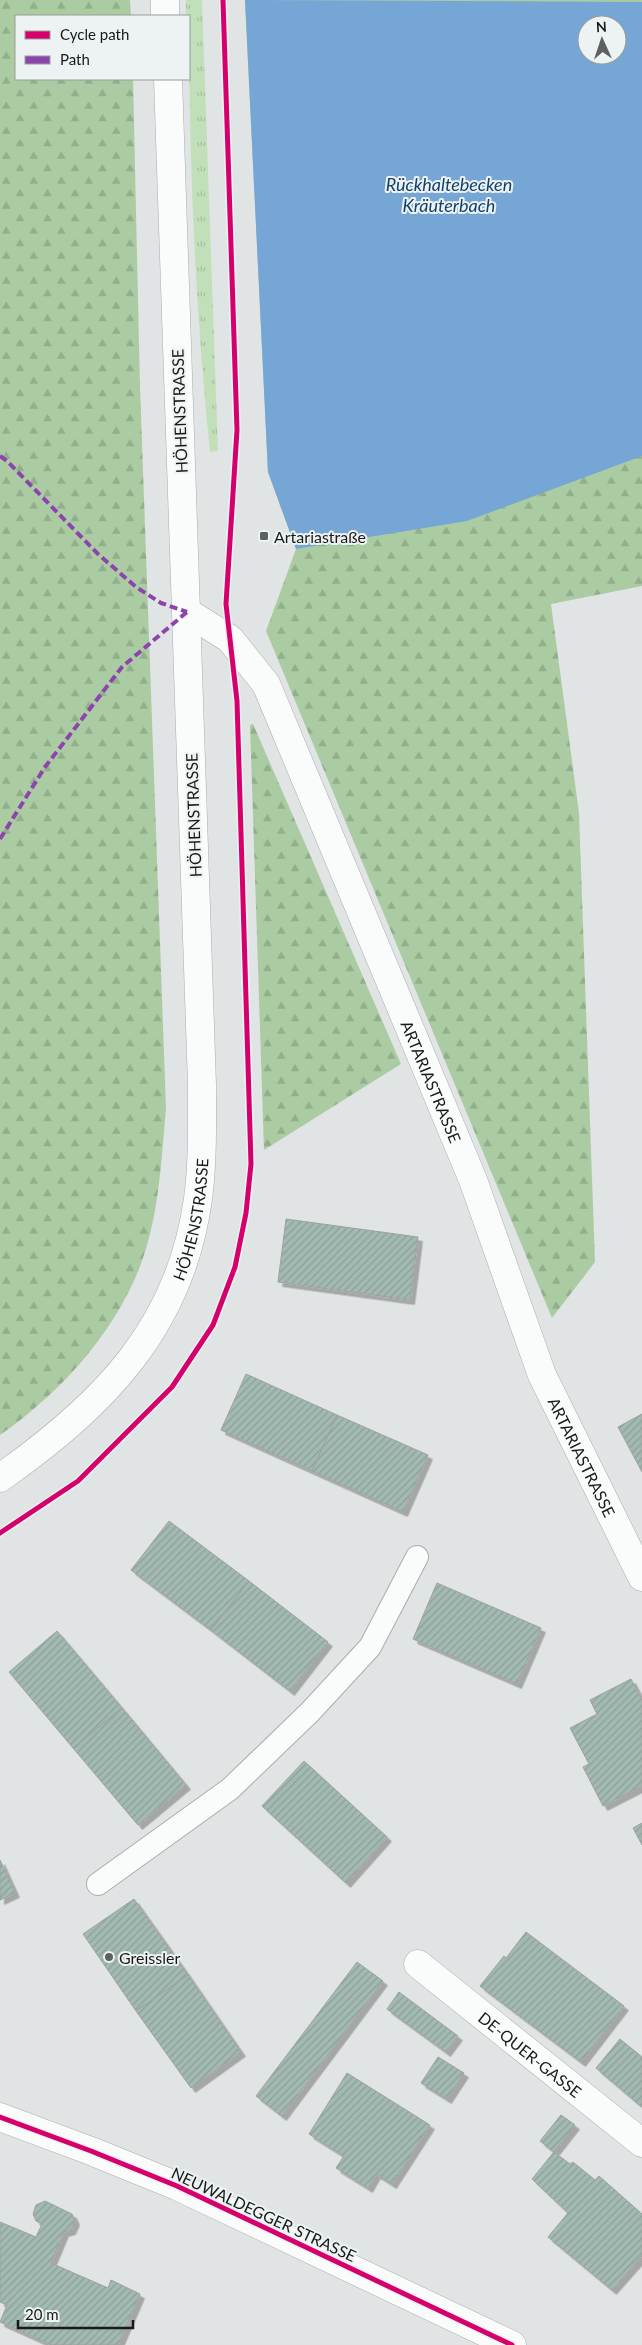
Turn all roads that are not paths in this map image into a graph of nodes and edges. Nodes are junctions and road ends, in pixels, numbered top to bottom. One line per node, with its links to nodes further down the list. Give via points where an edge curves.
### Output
1 (165, 0): 2 (main road)
2 (166, 15)
3 (168, 80): 4 (main road, HÖHENSTRASSE)
4 (186, 612): 5 (main road, HÖHENSTRASSE, via 202,1085 201,1170 191,1233 177,1280 161,1314 114,1383 46,1445); 7 (main road, ARTARIASTRASSE, via 230,639 266,684 473,1180 542,1375)
5 (0, 1478)
6 (418, 1556): 8 (lane, via 370,1647 310,1712 230,1789)
7 (642, 1577)
8 (98, 1884)
9 (418, 1964): 11 (main road, DE-QUER-GASSE)
10 (0, 2117): 12 (main road, NEUWALDEGGER STRASSE, via 177,2186)
11 (642, 2143)
12 (512, 2345)

